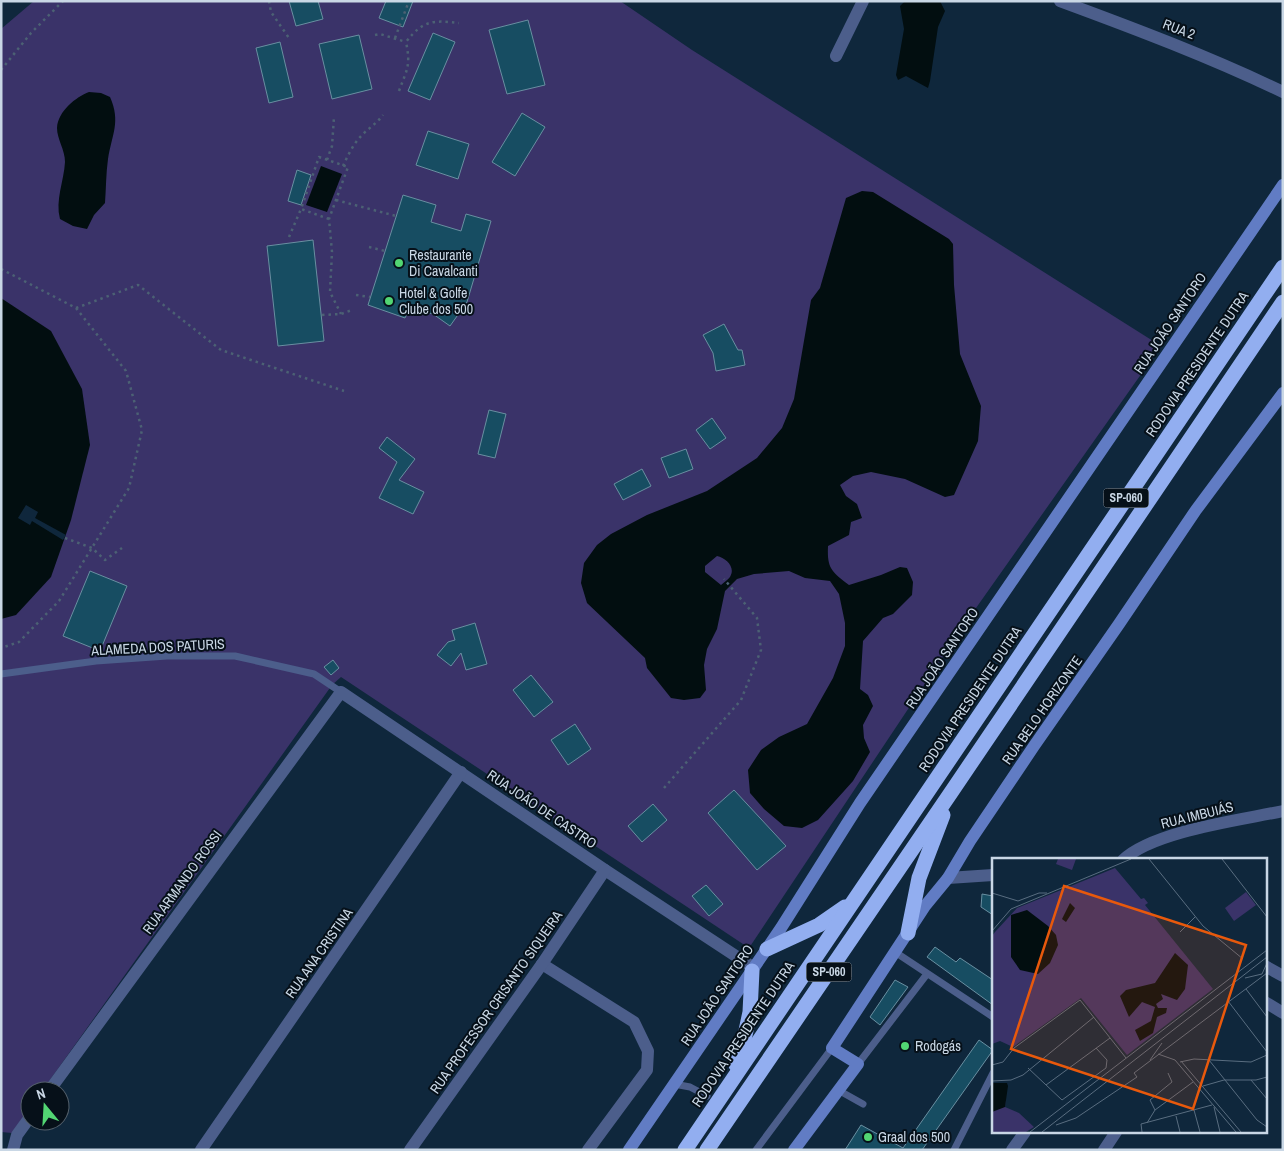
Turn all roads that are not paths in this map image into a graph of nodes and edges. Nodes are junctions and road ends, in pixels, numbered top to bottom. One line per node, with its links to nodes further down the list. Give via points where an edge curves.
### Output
1 (863, 1): 3 (street)
2 (1060, 1): 4 (street, RUA 2, via 1172,42)
3 (836, 56)
4 (1283, 92)
5 (1283, 185): 21 (street, RUA JOÃO SANTORO, via 866,795)
6 (1283, 267): 19 (highway, RODOVIA PRESIDENTE DUTRA / SP-060)
7 (1283, 302): 13 (highway, SP-060)
8 (1282, 394): 18 (street, RUA BELO HORIZONTE, via 1196,510)
9 (1, 674): 10 (lane, ALAMEDA DOS PATURIS, via 96,661 167,656 235,656)
10 (314, 674): 11 (lane, RUA JOÃO DE CASTRO)
11 (341, 692): 12 (street, RUA JOÃO DE CASTRO); 34 (street, RUA ARMANDO ROSSI)
12 (461, 772): 16 (street, RUA JOÃO DE CASTRO); 46 (street, RUA ANA CRISTINA)
13 (950, 794): 20 (highway, via 919,878); 51 (highway, SP-060)
14 (1282, 812): 15 (street, RUA IMBUIÁS, via 1184,832 1152,843)
15 (1125, 858)
16 (605, 870): 23 (street, RUA PROFESSOR CRISANTO SIQUEIRA); 25 (street, RUA JOÃO DE CASTRO)
17 (992, 874): 18 (street)
18 (948, 878): 20 (street, RUA BELO HORIZONTE)
19 (854, 900): 21 (highway, via 819,925); 35 (highway, RODOVIA PRESIDENTE DUTRA / SP-060)
20 (908, 933): 22 (street, RUA BELO HORIZONTE)
21 (767, 949): 25 (street, RUA JOÃO SANTORO)
22 (895, 952): 26 (lane); 31 (street, RUA BELO HORIZONTE)
23 (542, 964): 47 (street, RUA PROFESSOR CRISANTO SIQUEIRA); 48 (street, via 634,1022 648,1051 647,1070)
24 (1266, 967): 27 (street)
25 (753, 969): 35 (highway, via 750,1012); 36 (street, RUA JOÃO SANTORO)
26 (927, 974): 30 (lane); 32 (lane)
27 (1283, 976)
28 (1266, 1003): 29 (street)
29 (1283, 1013)
30 (992, 1016)
31 (832, 1048): 32 (street); 44 (lane)
32 (858, 1064): 37 (street)
33 (992, 1075): 54 (lane)
34 (56, 1081)
35 (731, 1081): 50 (highway, RODOVIA PRESIDENTE DUTRA / SP-060)
36 (674, 1084): 38 (lane, via 690,1087); 49 (street, RUA JOÃO SANTORO)
37 (838, 1090): 39 (lane); 53 (street)
38 (707, 1096)
39 (863, 1104)
40 (20, 1131): 45 (street)
41 (1024, 1134): 55 (street)
42 (1115, 1134): 56 (street)
43 (760, 1135): 44 (lane)
44 (761, 1143): 52 (lane)
45 (13, 1150)
46 (202, 1150)
47 (410, 1150)
48 (588, 1150)
49 (629, 1150)
50 (685, 1150)
51 (707, 1150)
52 (756, 1150)
53 (794, 1150)
54 (954, 1150)
55 (1012, 1150)
56 (1104, 1150)

